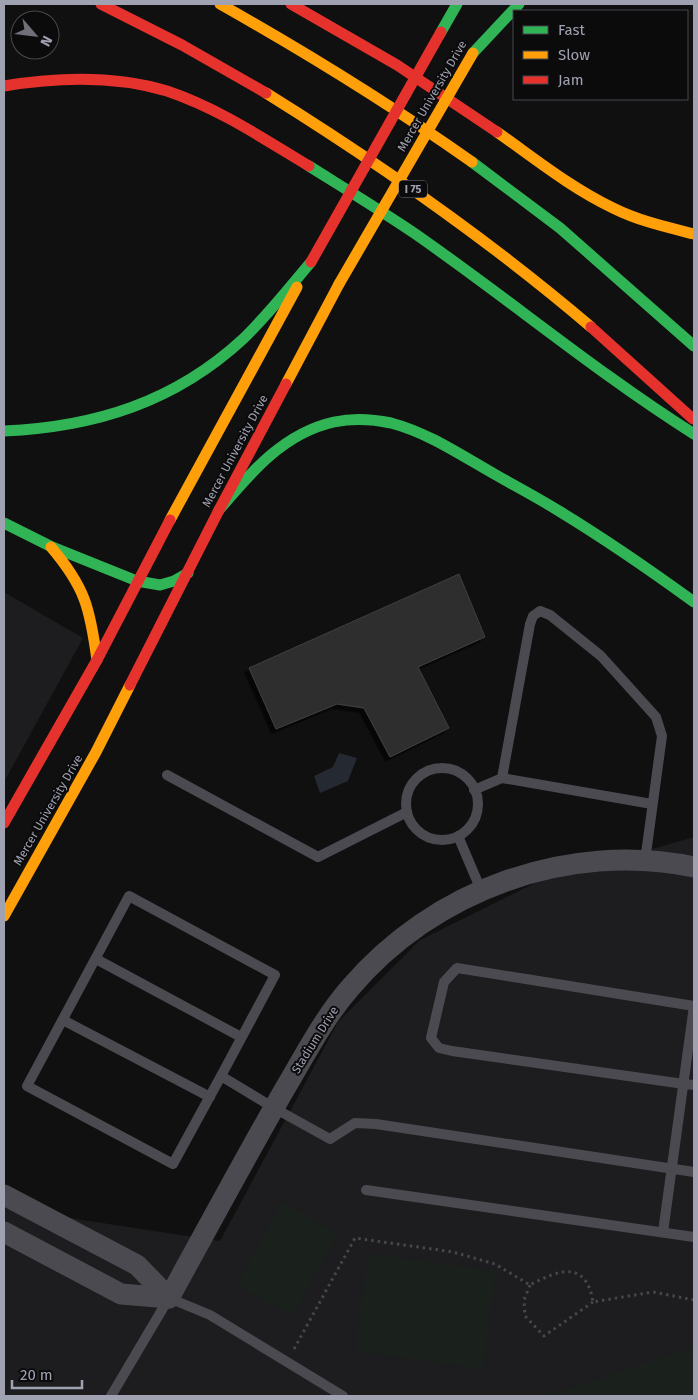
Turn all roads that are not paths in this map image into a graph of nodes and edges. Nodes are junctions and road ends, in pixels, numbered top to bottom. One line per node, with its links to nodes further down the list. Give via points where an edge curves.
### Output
1 (100, 4): 12 (main road, I 75, via 159,32 256,87 332,133 428,200 588,323)
2 (220, 4): 11 (main road, via 290,43 415,122 514,192 601,262)
3 (291, 4): 9 (main road, via 397,65 582,192 623,213)
4 (457, 4): 10 (main road, Mercer University Drive, bridge)
5 (513, 10): 7 (main road)
6 (495, 12): 7 (main road, Mercer University Drive)
7 (473, 53): 15 (main road, Mercer University Drive, bridge, via 339,284)
8 (4, 86): 14 (main road, via 36,80 112,80 148,86 211,110 310,167 414,234 629,392)
9 (694, 234)
10 (311, 262): 13 (main road, via 232,348 151,401 104,418 65,427); 19 (main road, Mercer University Drive)
11 (694, 346)
12 (694, 420)
13 (4, 431)
14 (694, 434)
15 (219, 510): 18 (main road, Mercer University Drive); 20 (main road, via 276,448 300,434 352,419 376,420 400,426 450,448 566,515)
16 (4, 523): 17 (main road)
17 (50, 546): 19 (main road); 21 (main road, via 69,568 82,591)
18 (188, 573): 19 (main road, via 160,585); 32 (main road, Mercer University Drive, via 96,752)
19 (137, 581): 21 (main road, Mercer University Drive)
20 (694, 602)
21 (97, 660): 27 (main road, Mercer University Drive)
22 (167, 775): 26 (lane, via 318,857)
23 (502, 778): 24 (lane); 25 (lane); 25 (lane, via 530,624 540,611 550,615 600,656 656,717 662,736)
24 (474, 790): 26 (lane, via 462,773 439,768 427,771 410,786 406,798); 28 (lane, via 477,796 475,818)
25 (652, 804): 29 (lane)
26 (407, 812): 28 (lane, via 412,824 425,836 437,840)
27 (4, 823)
28 (458, 836): 31 (lane)
29 (645, 862): 30 (street, Stadium Drive); 31 (street, Stadium Drive, via 625,860 543,869)
30 (694, 867)
31 (481, 890): 39 (street, Stadium Drive, via 411,931 351,987 325,1020)
32 (4, 916)
33 (96, 959): 34 (lane); 35 (lane); 35 (lane, via 130,896 275,975)
34 (63, 1020): 38 (lane); 38 (lane, via 27,1086 173,1164)
35 (242, 1037): 36 (lane)
36 (221, 1076): 38 (lane); 39 (lane)
37 (689, 1084): 37 (lane, via 439,1048 431,1038 444,982 457,968 694,1006); 40 (lane)
38 (210, 1097)
39 (274, 1108): 40 (lane, via 330,1139 355,1123 376,1124); 47 (street, Stadium Drive)
40 (672, 1168): 41 (lane); 45 (lane)
41 (694, 1172)
42 (366, 1190): 45 (lane)
43 (4, 1195): 47 (street, via 137,1265)
44 (4, 1232): 47 (street, via 121,1294)
45 (663, 1232): 46 (lane)
46 (694, 1237)
47 (169, 1298): 48 (lane); 49 (lane, via 210,1315)
48 (111, 1396)
49 (343, 1396)

